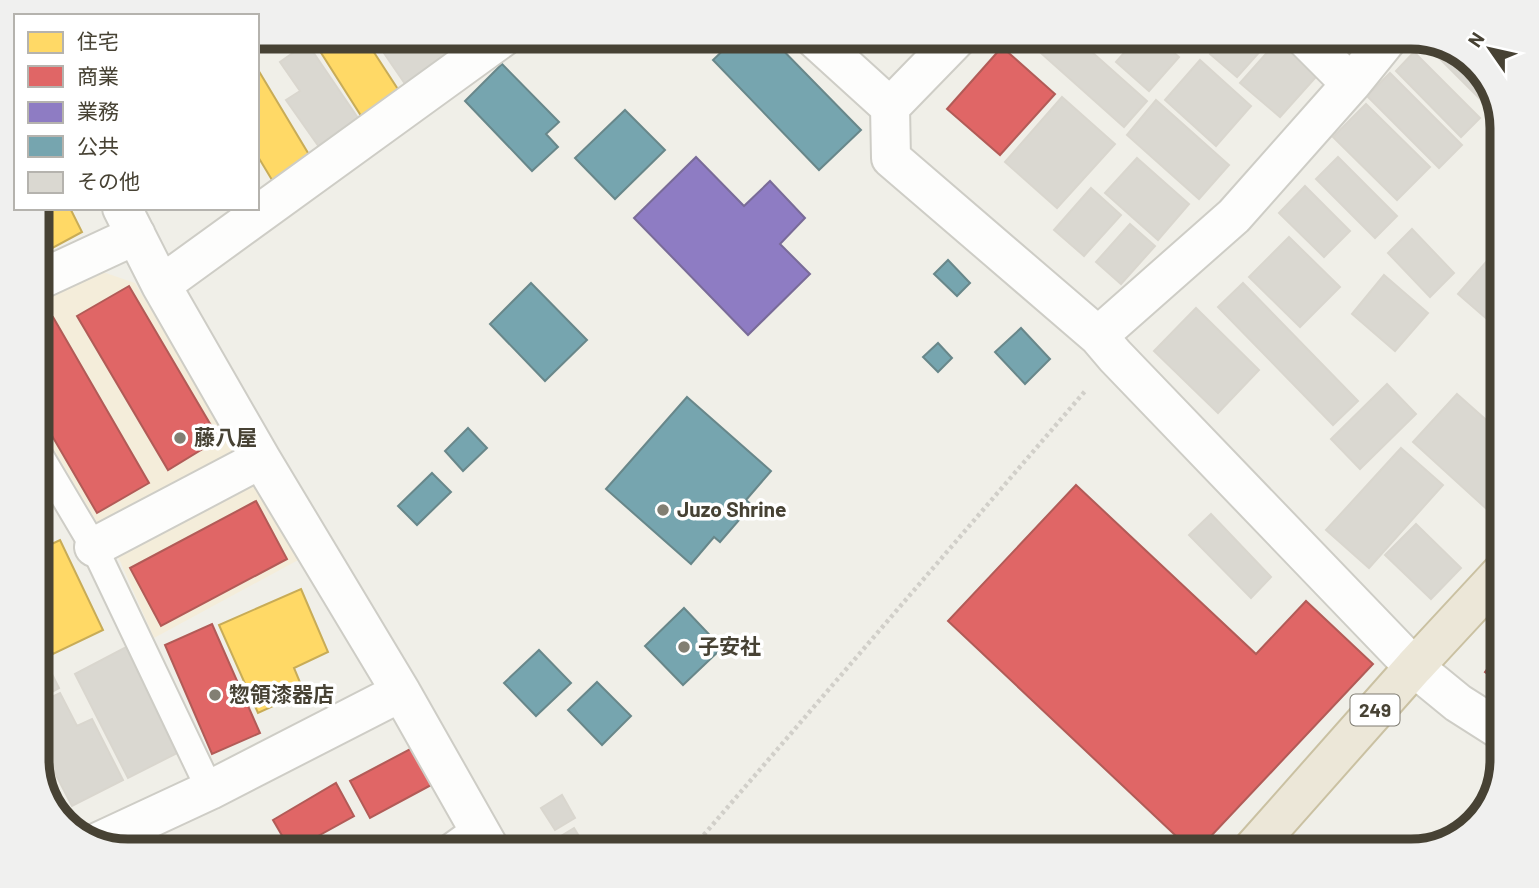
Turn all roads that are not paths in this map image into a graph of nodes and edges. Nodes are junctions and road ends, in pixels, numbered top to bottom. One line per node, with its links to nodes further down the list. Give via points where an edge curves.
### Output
1 (486, 49): 10 (street)
2 (826, 49): 7 (street)
3 (946, 49): 7 (street)
4 (1316, 49): 6 (street)
5 (1379, 49): 6 (street)
6 (1351, 84): 11 (street, via 1234,216)
7 (890, 107): 11 (street, via 891,158)
8 (129, 221): 9 (street); 10 (street)
9 (49, 273)
10 (161, 285): 12 (street)
11 (1107, 346): 16 (street)
12 (261, 459): 14 (street); 17 (street)
13 (49, 471): 14 (lane)
14 (94, 547): 19 (lane)
15 (1490, 585): 16 (highway, 249)
16 (1414, 667): 18 (street); 22 (highway, 249)
17 (401, 692): 19 (street); 21 (street)
18 (1490, 724)
19 (209, 790): 20 (street)
20 (110, 836)
21 (483, 839)
22 (1262, 839)

